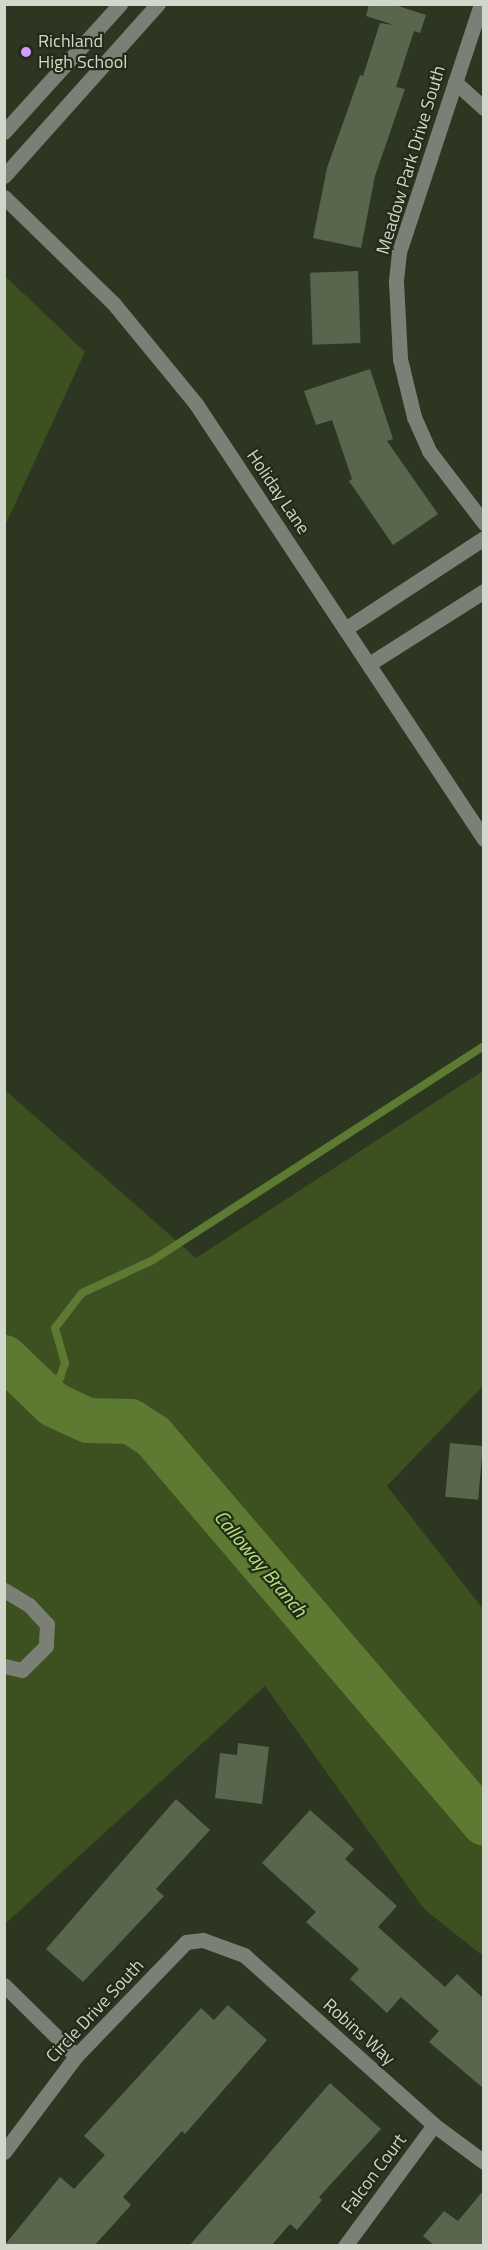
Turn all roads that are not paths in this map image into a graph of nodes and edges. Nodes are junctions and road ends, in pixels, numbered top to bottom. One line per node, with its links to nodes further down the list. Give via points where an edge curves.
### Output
1 (120, 4): 6 (street)
2 (158, 4): 7 (street)
3 (481, 4): 4 (street, Meadow Park Drive South)
4 (455, 82): 5 (street); 9 (street, Meadow Park Drive South, via 399,252 400,359 414,417 429,451)
5 (483, 108)
6 (4, 132)
7 (4, 176)
8 (4, 196): 12 (street, Holiday Lane, via 75,262 159,356 196,404)
9 (483, 523)
10 (483, 538): 12 (street)
11 (483, 591): 13 (street)
12 (345, 629): 13 (street, Holiday Lane)
13 (369, 664): 14 (street, Holiday Lane)
14 (483, 839)
15 (4, 1590): 16 (street, via 29,1605 47,1624 46,1646 22,1670)
16 (4, 1666)
17 (203, 1940): 19 (street, Circle Drive South, via 186,1942); 20 (street, Robins Way, via 244,1955)
18 (4, 1985): 19 (street)
19 (76, 2056): 21 (street, Circle Drive South)
20 (434, 2125): 22 (street, Robins Way); 23 (street, Falcon Court)
21 (4, 2152)
22 (483, 2162)
23 (345, 2246)

